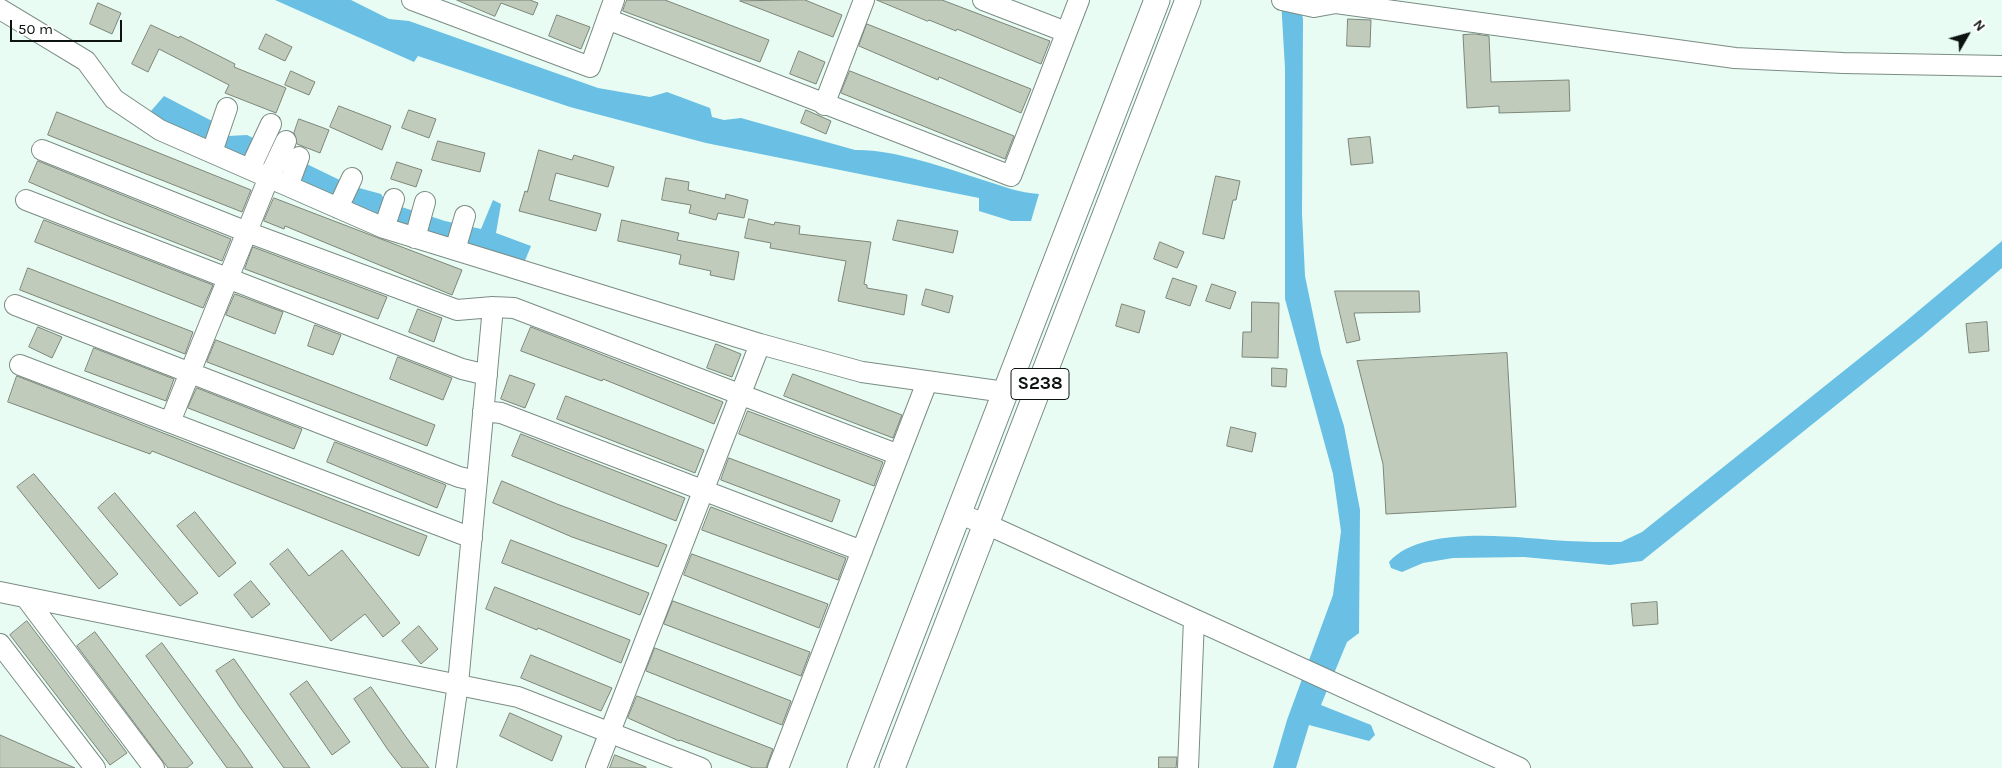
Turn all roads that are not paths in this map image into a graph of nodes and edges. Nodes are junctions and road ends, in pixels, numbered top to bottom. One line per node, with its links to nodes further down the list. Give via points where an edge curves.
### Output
1 (412, 0): 11 (street, via 590,66)
2 (614, 0): 11 (street)
3 (864, 0): 14 (street)
4 (983, 0): 12 (street)
5 (1079, 0): 12 (street)
6 (1156, 0): 42 (main road, S238)
7 (1188, 0): 50 (main road, S238)
8 (1282, 0): 9 (street, via 1314,7)
9 (1319, 3): 13 (street, via 1735,58)
10 (0, 9): 19 (street, via 86,61 114,99 160,130)
11 (607, 19): 14 (street)
12 (1066, 32): 14 (street, via 1011,176)
13 (2002, 66)
14 (824, 105)
15 (227, 108): 19 (street)
16 (271, 124): 21 (street)
17 (286, 141): 22 (street)
18 (42, 150): 31 (street)
19 (212, 152): 21 (street)
20 (299, 157): 24 (street)
21 (250, 169): 22 (street)
22 (269, 177): 24 (street); 31 (street)
23 (352, 178): 28 (street)
24 (288, 186): 28 (street)
25 (394, 199): 30 (street)
26 (26, 200): 34 (street)
27 (425, 202): 32 (street)
28 (338, 208): 30 (street)
29 (465, 216): 33 (street)
30 (384, 228): 32 (street)
31 (247, 232): 34 (street); 36 (street, via 456,310)
32 (415, 238): 33 (street)
33 (456, 250): 37 (street)
34 (228, 279): 39 (street); 40 (street, via 462,369)
35 (15, 305): 39 (street)
36 (493, 307): 40 (street); 43 (street, via 514,308)
37 (760, 344): 41 (street, via 862,372); 43 (street)
38 (20, 365): 45 (street)
39 (190, 372): 45 (street); 47 (street)
40 (486, 375): 44 (street)
41 (927, 382): 42 (street); 46 (street)
42 (1005, 392): 49 (main road, S238)
43 (740, 396): 46 (street); 48 (street)
44 (483, 411): 47 (street); 48 (street, via 501,413)
45 (170, 422): 51 (street)
46 (899, 455): 52 (street)
47 (477, 481): 51 (street)
48 (703, 491): 52 (street); 58 (street)
49 (959, 514): 50 (street); 65 (main road, S238)
50 (986, 524): 55 (street); 66 (main road, S238)
51 (472, 538): 57 (street)
52 (862, 551): 64 (street)
53 (0, 592): 54 (street)
54 (26, 598): 57 (street); 60 (street)
55 (1194, 619): 67 (street); 68 (street)
56 (0, 644): 59 (street)
57 (458, 684): 58 (street, via 518,697); 61 (street)
58 (610, 732): 62 (street); 63 (street)
59 (95, 768)
60 (154, 768)
61 (446, 768)
62 (596, 768)
63 (701, 768)
64 (778, 768)
65 (860, 768)
66 (892, 768)
67 (1188, 768)
68 (1520, 768)

